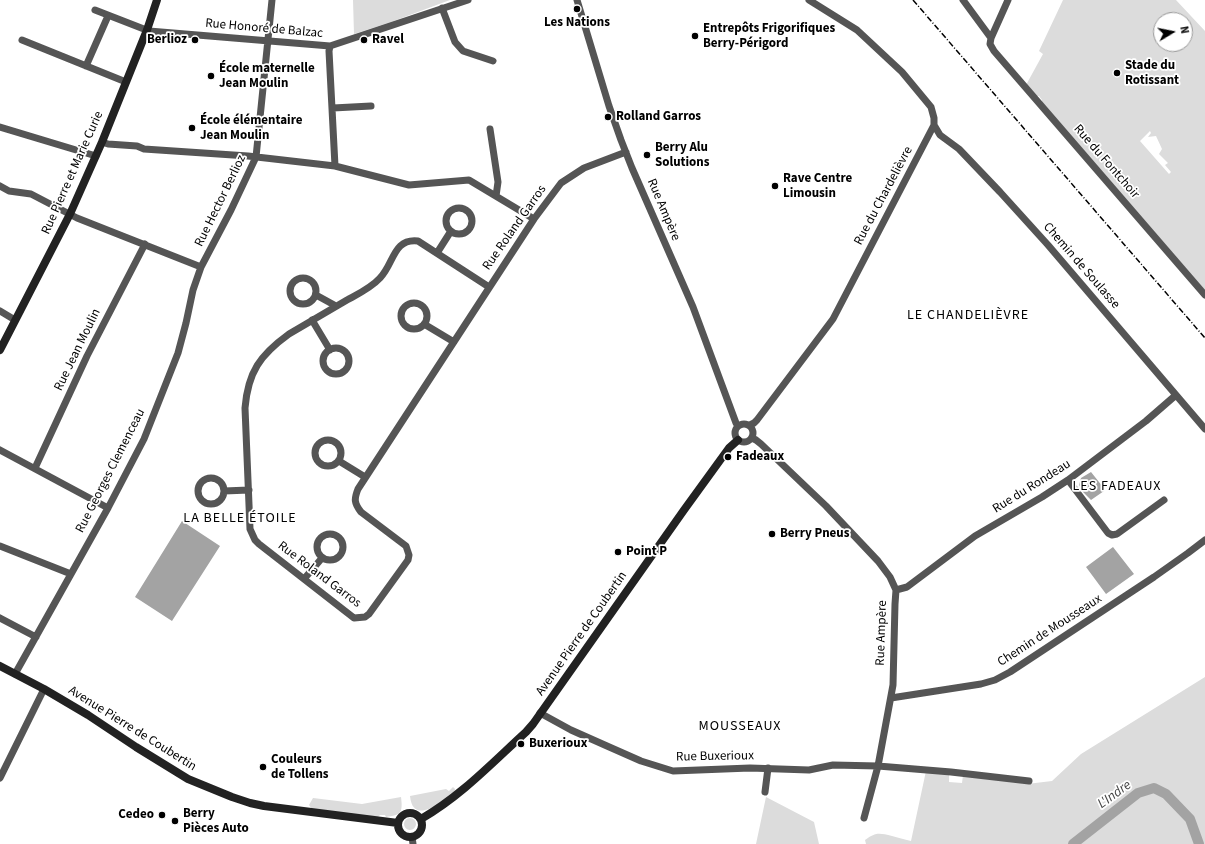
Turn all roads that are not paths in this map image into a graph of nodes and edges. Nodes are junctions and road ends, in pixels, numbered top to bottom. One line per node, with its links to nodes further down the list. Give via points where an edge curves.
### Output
1 (157, 0): 11 (street, Rue Pierre et Marie Curie)
2 (272, 0): 14 (street, Rue Hector Berlioz)
3 (468, 0): 8 (street, Rue Honoré de Balzac)
4 (578, 0): 25 (street, Rue Ampère, via 609,106)
5 (809, 0): 21 (street, via 857,30 902,72 931,106)
6 (963, 0): 13 (street, Rue du Fontchoir)
7 (1008, 0): 13 (street)
8 (442, 8): 15 (street, Rue Honoré de Balzac); 16 (street, via 455,42 463,51)
9 (95, 10): 10 (street, Rue Honoré de Balzac)
10 (108, 16): 11 (street, Rue Honoré de Balzac); 17 (street)
11 (147, 30): 14 (street, Rue Honoré de Balzac); 18 (street, Rue Pierre et Marie Curie)
12 (22, 40): 17 (street)
13 (991, 41): 39 (street, Rue du Fontchoir, via 994,51)
14 (268, 42): 15 (street, Rue Honoré de Balzac); 27 (street, Rue Hector Berlioz)
15 (330, 46): 20 (street)
16 (492, 61)
17 (86, 66): 18 (street)
18 (126, 82): 24 (street, Rue Pierre et Marie Curie)
19 (371, 106): 20 (street)
20 (333, 108): 28 (street)
21 (934, 124): 48 (street, Chemin de Soulasse, via 940,136 959,148 1048,245); 49 (street, Rue du Chardelièvre, via 833,319 757,420)
22 (0, 127): 26 (street)
23 (490, 129): 30 (street, via 498,182)
24 (102, 142): 26 (street, Rue Pierre et Marie Curie); 27 (street, via 144,149)
25 (626, 152): 32 (street, Rue Roland Garros, via 584,168 561,184); 50 (street, Rue Ampère, via 693,307)
26 (96, 156): 31 (street, Rue Pierre et Marie Curie)
27 (256, 157): 28 (street); 36 (street, Rue Hector Berlioz)
28 (335, 166): 30 (street, via 409,185 469,180)
29 (0, 186): 31 (street, via 9,191 31,194)
30 (496, 196): 32 (street)
31 (70, 214): 34 (street); 42 (street, Rue Pierre et Marie Curie)
32 (534, 219): 37 (street, Rue Roland Garros)
33 (450, 231): 35 (street)
34 (145, 244): 36 (street); 56 (street, Rue Jean Moulin, via 87,356)
35 (437, 254): 37 (street, Rue Roland Garros); 40 (street, Rue Roland Garros, via 418,241 404,243 399,246 380,279)
36 (201, 268): 62 (street, Rue Georges Clemenceau, via 178,353 144,439)
37 (489, 287): 45 (street, Rue Roland Garros)
38 (316, 295): 40 (street)
39 (1205, 295)
40 (336, 306): 43 (street, Rue Roland Garros)
41 (0, 311): 42 (street)
42 (15, 320): 46 (street, Rue Pierre et Marie Curie)
43 (312, 320): 47 (street); 59 (street, Rue Roland Garros, via 266,352 253,372 245,408)
44 (424, 324): 45 (street)
45 (454, 342): 57 (street, Rue Roland Garros)
46 (0, 350)
47 (330, 350)
48 (1176, 396): 51 (street, Chemin de Soulasse); 58 (street, Rue du Rondeau)
49 (750, 425): 50 (street, via 743,423); 52 (street, via 754,433)
50 (738, 426): 53 (street, via 735,431)
51 (1205, 429)
52 (752, 438): 53 (street, via 744,442); 68 (street, Rue Ampère, via 826,506 878,561)
53 (738, 440): 75 (street, Avenue Pierre de Coubertin, via 729,448 684,510)
54 (0, 450): 56 (street)
55 (339, 461): 57 (street)
56 (35, 468): 62 (street)
57 (365, 477): 67 (street, Rue Roland Garros, via 355,497 356,505 361,512 406,546 408,560 369,614 360,618 354,618)
58 (1068, 480): 61 (street, via 1112,535); 68 (street, Rue du Rondeau, via 975,536 907,587)
59 (248, 490): 60 (street); 67 (street, Rue Roland Garros, via 250,529 254,540)
60 (224, 491)
61 (1164, 500)
62 (108, 508): 66 (street, Rue Georges Clemenceau)
63 (1205, 540): 74 (street, Chemin de Mousseaux, via 1154,577 995,680)
64 (0, 546): 66 (street)
65 (322, 558): 67 (street)
66 (71, 574): 70 (street, Rue Georges Clemenceau)
67 (304, 579)
68 (896, 590): 74 (street, Rue Ampère)
69 (0, 618): 70 (street)
70 (36, 637): 72 (street, Rue Georges Clemenceau)
71 (0, 666): 72 (street, Avenue Pierre de Coubertin)
72 (15, 674): 73 (street, Avenue Pierre de Coubertin)
73 (44, 689): 78 (street); 83 (street, Avenue Pierre de Coubertin, via 188,779 232,797 264,806)
74 (891, 698): 76 (street, Rue Ampère)
75 (540, 713): 77 (street, Rue Buxerioux, via 607,746 673,771); 82 (street, Avenue Pierre de Coubertin, via 526,732 461,792)
76 (878, 766): 77 (street, Rue Buxerioux, via 833,765 809,770); 79 (street); 81 (street, Rue Ampère)
77 (768, 768): 80 (street)
78 (0, 778)
79 (1029, 781)
80 (765, 792)
81 (864, 818)
82 (421, 819): 83 (street, via 416,814 408,813 402,816); 84 (street, via 421,830)
83 (398, 823): 84 (street, via 402,833)
84 (412, 840)

